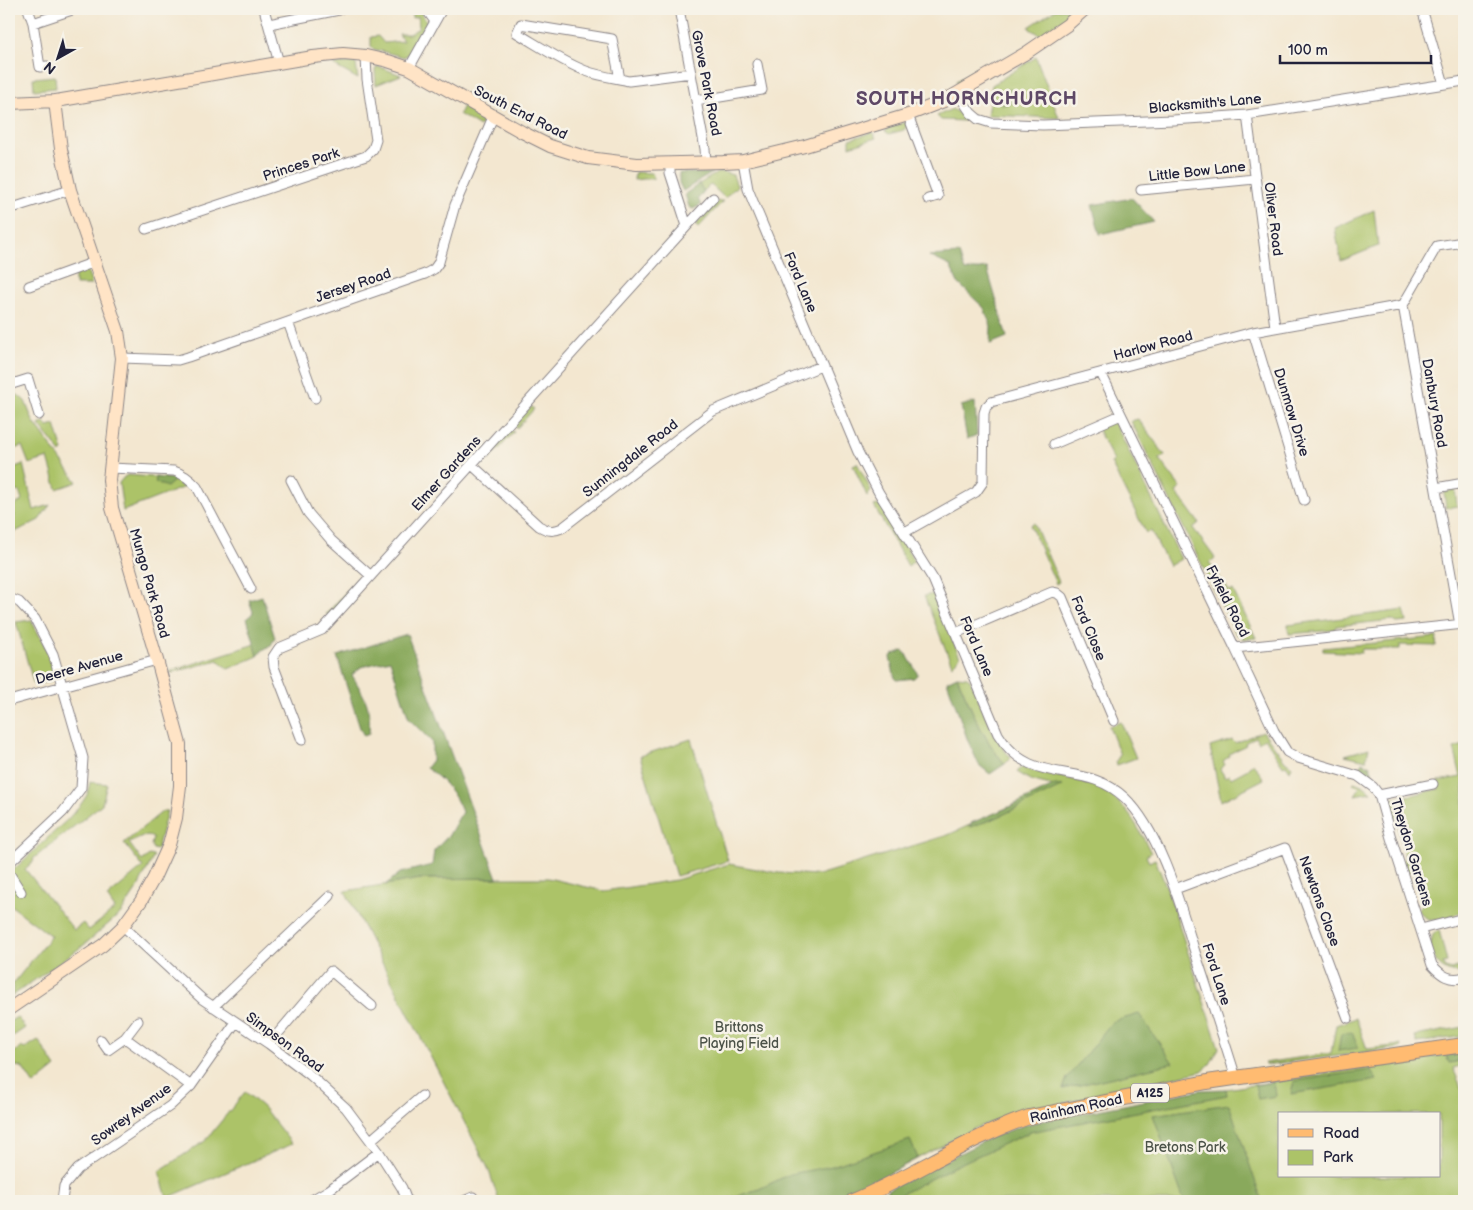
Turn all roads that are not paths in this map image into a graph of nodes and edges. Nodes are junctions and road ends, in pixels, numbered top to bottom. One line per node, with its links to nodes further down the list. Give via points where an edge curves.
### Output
1 (28, 9): 11 (street)
2 (75, 9): 11 (street)
3 (264, 9): 12 (street)
4 (426, 9): 10 (street)
5 (442, 9): 10 (street)
6 (679, 9): 18 (street, Grove Park Road)
7 (1085, 9): 22 (street, South End Road, via 1026,53)
8 (1422, 9): 21 (street)
9 (339, 10): 12 (street)
10 (434, 20): 17 (street)
11 (33, 23): 16 (street, via 40,67)
12 (269, 24): 14 (street)
13 (366, 56): 14 (street, South End Road, via 343,54); 17 (street, South End Road); 39 (street, Princes Park, via 376,140 366,156)
14 (279, 63): 23 (street, South End Road)
15 (757, 64): 24 (street, via 762,90)
16 (47, 66)
17 (409, 68): 28 (street, South End Road)
18 (690, 73): 19 (street); 24 (street, Grove Park Road)
19 (620, 79): 19 (street, via 587,72 539,47 518,33 521,24 612,39)
20 (1464, 81): 21 (street, Blacksmith's Lane)
21 (1444, 84): 27 (street, Blacksmith's Lane)
22 (958, 94): 26 (street, South End Road); 27 (street, Blacksmith's Lane, via 978,119 1007,125)
23 (55, 101): 25 (street, South End Road); 33 (street, Mungo Park Road)
24 (696, 101): 30 (street, Grove Park Road)
25 (9, 103)
26 (908, 115): 29 (street, South End Road); 36 (street, via 938,196)
27 (1247, 115): 32 (street, Oliver Road)
28 (493, 117): 31 (street, South End Road, via 550,146 588,158 637,164); 44 (street, Jersey Road, via 455,205 439,262 434,269)
29 (743, 161): 30 (street, South End Road); 48 (street, Ford Lane, via 750,194)
30 (706, 162): 31 (street, South End Road)
31 (670, 163): 38 (street, via 670,173)
32 (1255, 178): 34 (street, Little Bow Lane); 45 (street, Oliver Road)
33 (70, 190): 37 (street); 41 (street, Mungo Park Road)
34 (1140, 190)
35 (713, 198): 38 (street, Elmer Gardens)
36 (928, 200)
37 (9, 209)
38 (687, 226): 55 (street, Elmer Gardens)
39 (146, 229)
40 (1464, 242): 43 (street, via 1437,246)
41 (95, 262): 42 (street); 47 (street, Mungo Park Road, via 118,331)
42 (28, 286)
43 (1403, 305): 45 (street, Harlow Road); 59 (street, Danbury Road)
44 (288, 322): 47 (street, Jersey Road, via 178,360); 51 (street)
45 (1274, 328): 46 (street, Harlow Road)
46 (1253, 332): 49 (street, Harlow Road); 60 (street, Dunmow Drive)
47 (122, 358): 56 (street, Mungo Park Road)
48 (821, 366): 55 (street, Sunningdale Road, via 712,411 554,531 539,526); 61 (street, Ford Lane, via 862,460)
49 (1101, 374): 53 (street, Fyfield Road); 61 (street, Harlow Road, via 991,402 986,406 983,482 976,492)
50 (9, 385): 52 (street, via 28,379)
51 (315, 398)
52 (39, 415)
53 (1121, 415): 54 (street); 67 (street, Fyfield Road)
54 (1054, 444)
55 (472, 465): 62 (street, Elmer Gardens)
56 (111, 468): 63 (street, via 174,471 192,482); 68 (street, Mungo Park Road, via 112,508)
57 (291, 480): 62 (street, via 308,513 331,540)
58 (1464, 483): 59 (street)
59 (1436, 488): 65 (street, Danbury Road)
60 (1304, 500)
61 (905, 532): 66 (street, Ford Lane, via 933,579)
62 (371, 576): 72 (street, Elmer Gardens, via 322,630 279,648 273,657)
63 (251, 589)
64 (9, 598): 69 (street, via 19,602 35,619 53,654)
65 (1462, 624): 67 (street, Fyfield Road)
66 (956, 633): 71 (street, Ford Close, via 1052,592 1057,593 1062,597); 77 (street, Ford Lane, via 1006,746 1038,768 1090,778 1108,785 1126,798 1144,822)
67 (1235, 648): 74 (street, Theydon Gardens, via 1287,752 1358,776)
68 (157, 660): 69 (street, Deere Avenue); 81 (street, Mungo Park Road, via 180,744 176,818 169,845 154,878)
69 (62, 686): 70 (street, Deere Avenue); 75 (street, via 83,758 81,788 63,812)
70 (9, 701)
71 (1114, 721)
72 (302, 740)
73 (1433, 784): 74 (street)
74 (1380, 795): 82 (street, Theydon Gardens)
75 (9, 863)
76 (9, 874): 78 (street)
77 (1175, 889): 87 (street, Newtons Close, via 1285,848); 94 (street, Ford Lane)
78 (20, 892)
79 (330, 896): 85 (street)
80 (1460, 919): 82 (street, Theydon Gardens)
81 (122, 926): 85 (street, Simpson Road); 86 (street, Mungo Park Road, via 103,945)
82 (1421, 928): 83 (street, Theydon Gardens, via 1432,965 1438,972 1454,980)
83 (1464, 977)
84 (372, 1006): 92 (street, via 331,971)
85 (213, 1007): 89 (street, Simpson Road)
86 (9, 1009)
87 (1348, 1018)
88 (138, 1021): 90 (street)
89 (236, 1022): 92 (street, Simpson Road); 95 (street, Sowrey Avenue)
90 (125, 1038): 91 (street, via 108,1050); 95 (street)
91 (101, 1040)
92 (270, 1044): 97 (street, Simpson Road, via 346,1108)
93 (1464, 1044): 94 (main road, Rainham Road / A125)
94 (1236, 1078): 102 (main road, Rainham Road / A125, via 1029,1117 977,1138)
95 (190, 1086): 99 (street, Sowrey Avenue, via 170,1106 78,1169 64,1186)
96 (422, 1096): 97 (street)
97 (371, 1140): 98 (street, Simpson Road)
98 (379, 1152): 100 (street); 101 (street, Simpson Road)
99 (62, 1201)
100 (310, 1201)
101 (407, 1201)
102 (853, 1201)

